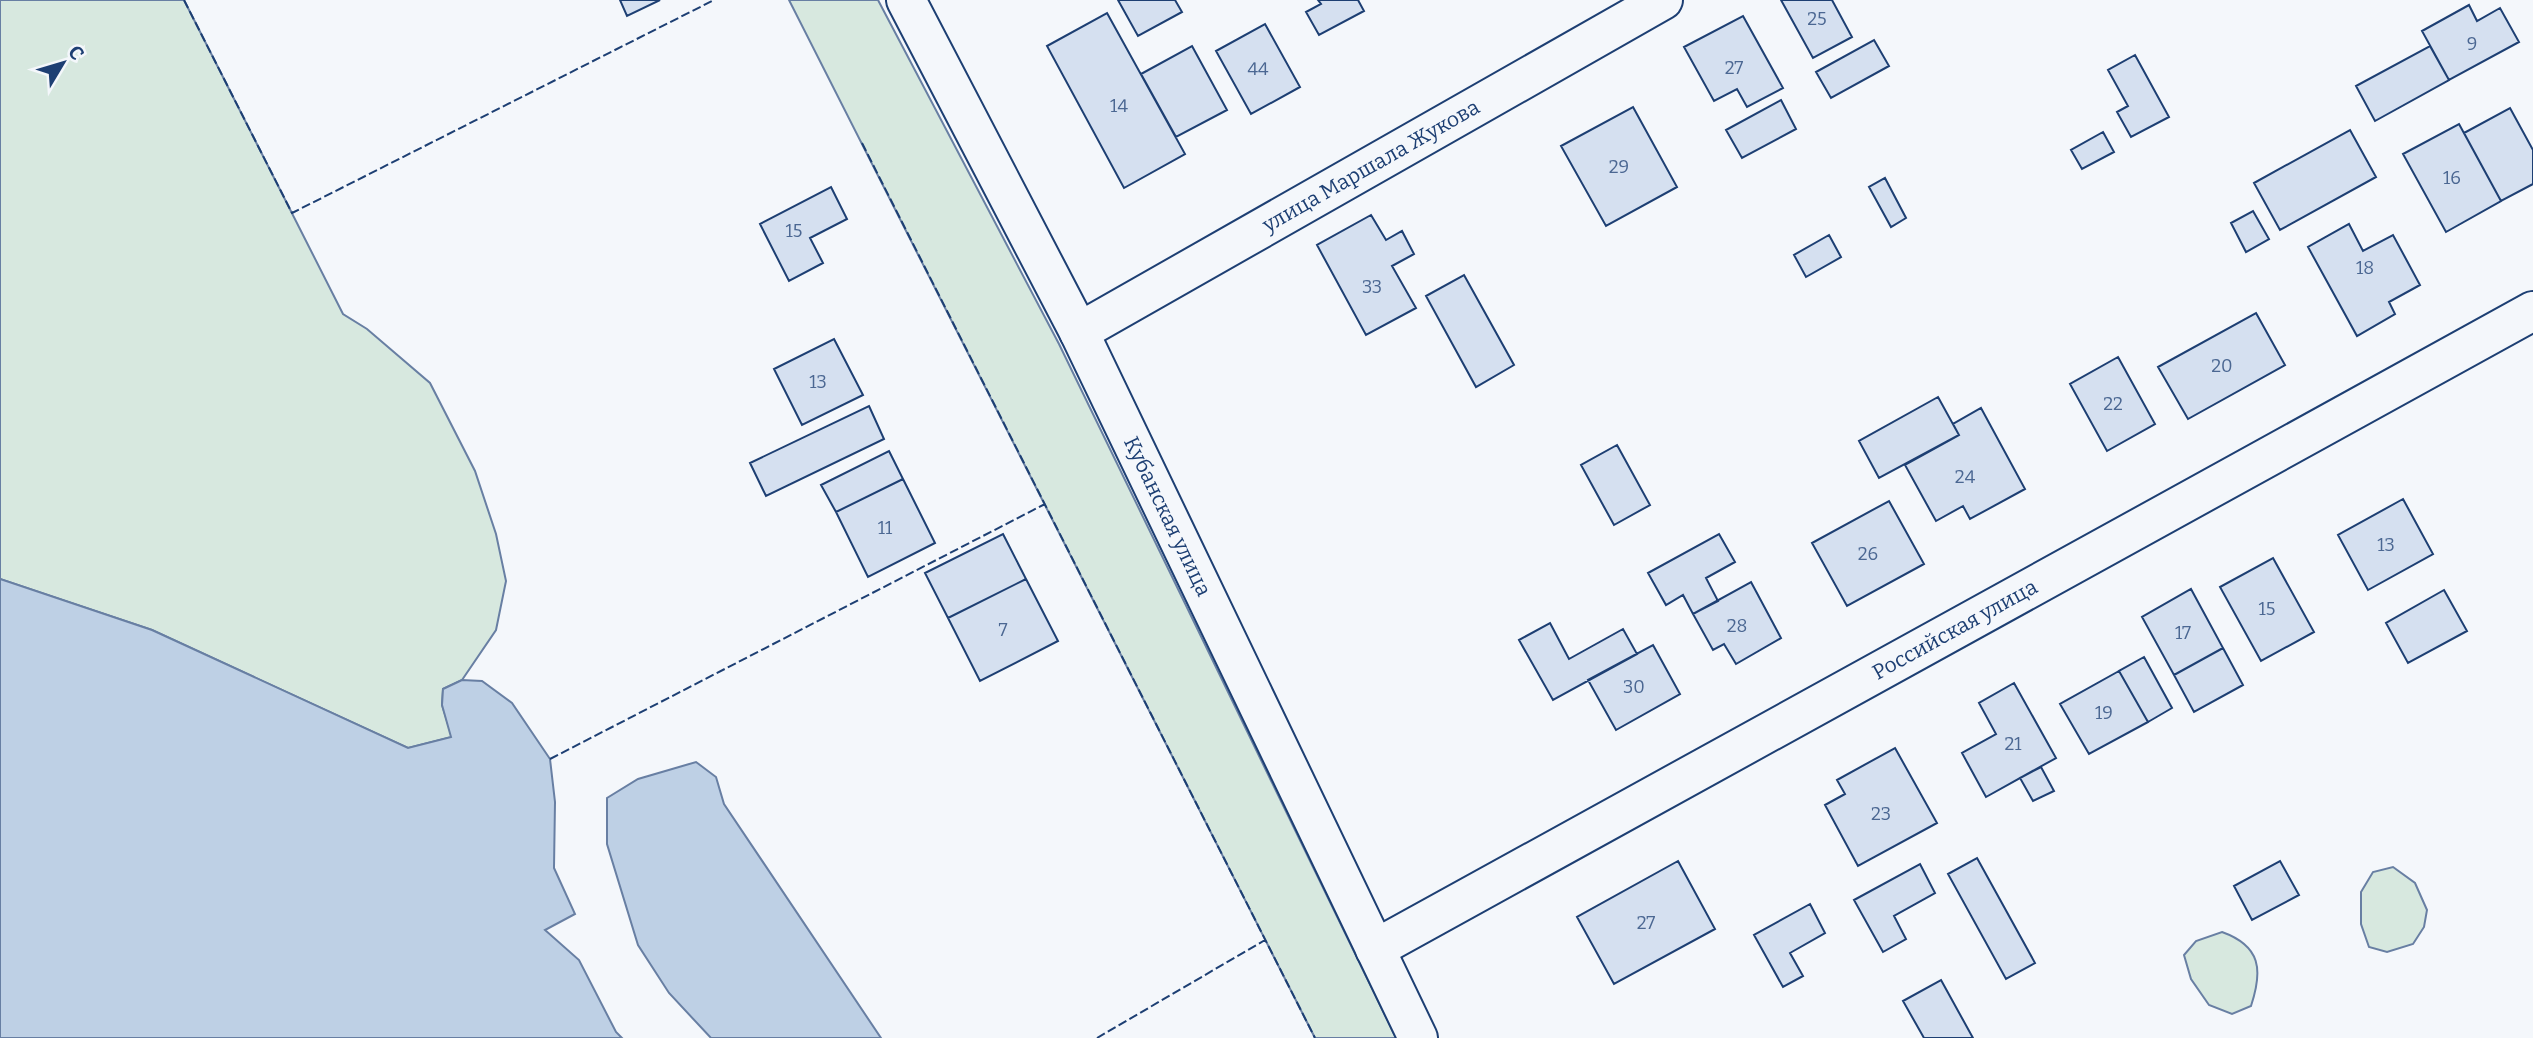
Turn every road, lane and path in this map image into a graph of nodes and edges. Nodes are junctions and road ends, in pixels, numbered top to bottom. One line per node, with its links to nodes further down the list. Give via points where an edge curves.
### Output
1 (906, 0): 4 (street, Кубанская улица)
2 (1663, 0): 4 (street, улица Маршала Жукова)
3 (2533, 312): 5 (street, Российская улица)
4 (1079, 332): 5 (street, Кубанская улица)
5 (1375, 949): 6 (street, Кубанская улица)
6 (1418, 1038)

